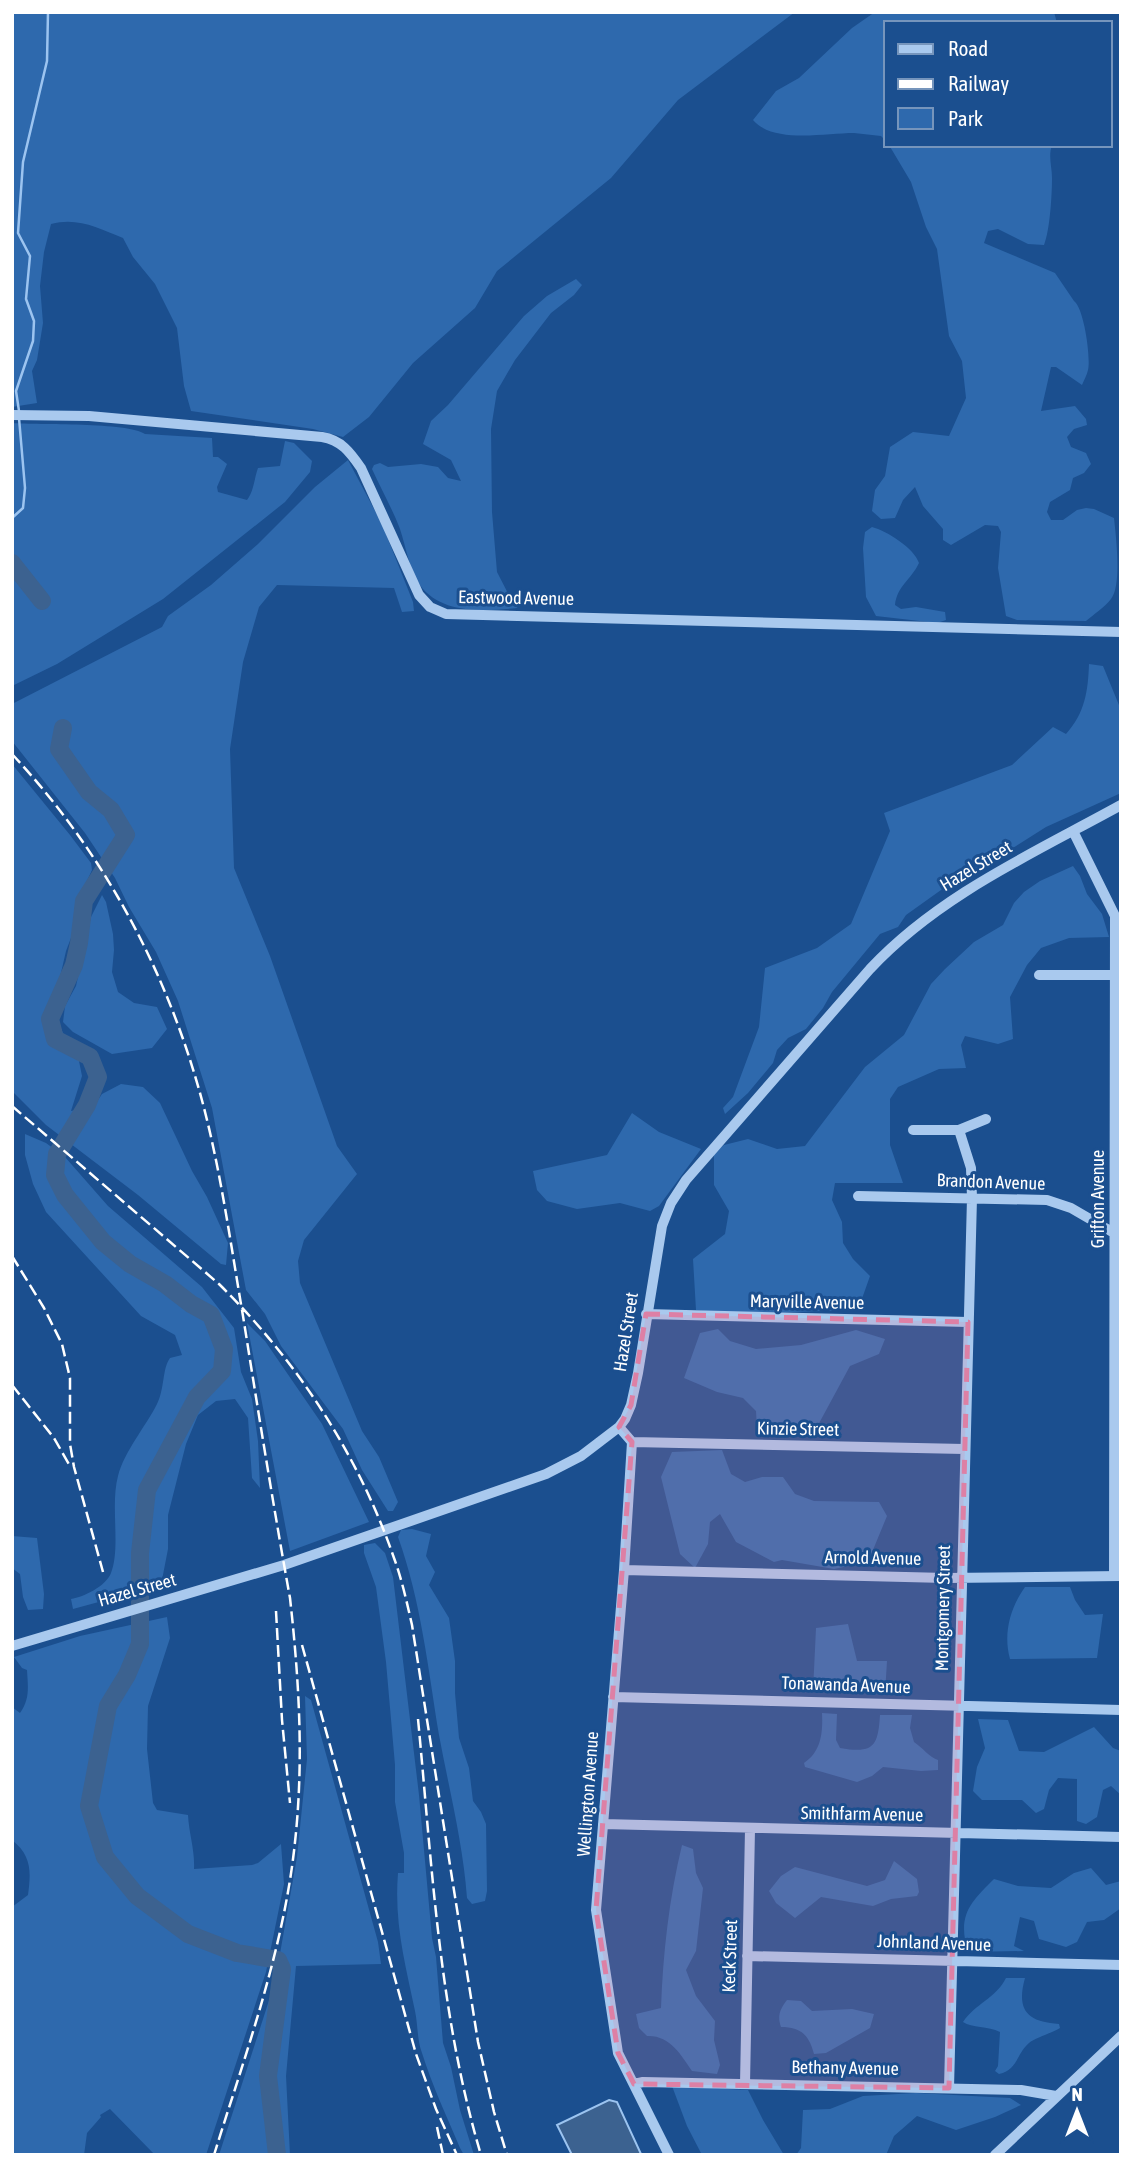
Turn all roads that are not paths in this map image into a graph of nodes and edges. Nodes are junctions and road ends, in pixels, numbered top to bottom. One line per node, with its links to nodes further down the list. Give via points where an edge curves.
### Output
1 (12, 415): 2 (street, Eastwood Avenue, via 89,416 337,441 361,468 419,595 446,614)
2 (1121, 632)
3 (1121, 805): 4 (street, Hazel Street)
4 (1073, 831): 6 (street, Grifton Avenue, via 1115,916); 14 (street, Hazel Street, via 948,902 870,969 675,1195 662,1226)
5 (1039, 975): 6 (street)
6 (1118, 975): 12 (street, Grifton Avenue)
7 (986, 1119): 9 (street)
8 (913, 1130): 9 (street)
9 (959, 1130): 11 (street, Montgomery Street, via 971,1168)
10 (858, 1196): 11 (street, Brandon Avenue)
11 (972, 1198): 12 (street, Brandon Avenue, via 1047,1200); 15 (street, Montgomery Street)
12 (1114, 1233): 13 (street, Grifton Avenue)
13 (1118, 1252): 20 (street, Grifton Avenue)
14 (646, 1314): 15 (street, Maryville Avenue); 16 (street, Hazel Street, via 631,1405)
15 (968, 1322): 18 (street, Montgomery Street)
16 (619, 1427): 17 (street); 22 (street, Hazel Street, via 547,1474 284,1565)
17 (632, 1442): 18 (street, Kinzie Street); 19 (street, Wellington Avenue)
18 (964, 1450): 21 (street, Montgomery Street)
19 (624, 1570): 21 (street, Arnold Avenue); 23 (street, Wellington Avenue)
20 (1118, 1576): 21 (street, Arnold Avenue)
21 (962, 1578): 24 (street, Montgomery Street)
22 (12, 1646)
23 (613, 1697): 24 (street, Tonawanda Avenue); 26 (street, Wellington Avenue)
24 (959, 1705): 25 (street, Tonawanda Avenue); 28 (street, Montgomery Street)
25 (1121, 1710)
26 (603, 1824): 27 (street, Smithfarm Avenue); 34 (street, Wellington Avenue, via 597,1918 617,2045)
27 (750, 1829): 28 (street, Smithfarm Avenue); 30 (street, Keck Street)
28 (955, 1833): 29 (street, Smithfarm Avenue); 31 (street, Montgomery Street)
29 (1121, 1837)
30 (747, 1956): 31 (street, Johnland Avenue); 35 (street, Keck Street)
31 (951, 1961): 32 (street, Johnland Avenue); 36 (street, Montgomery Street)
32 (1121, 1965)
33 (1121, 2036): 37 (street)
34 (634, 2084): 35 (street, Bethany Avenue); 38 (street, Wellington Avenue)
35 (745, 2084): 36 (street, Bethany Avenue)
36 (949, 2088): 37 (street, Bethany Avenue)
37 (1056, 2096): 39 (street)
38 (669, 2155)
39 (995, 2155)

